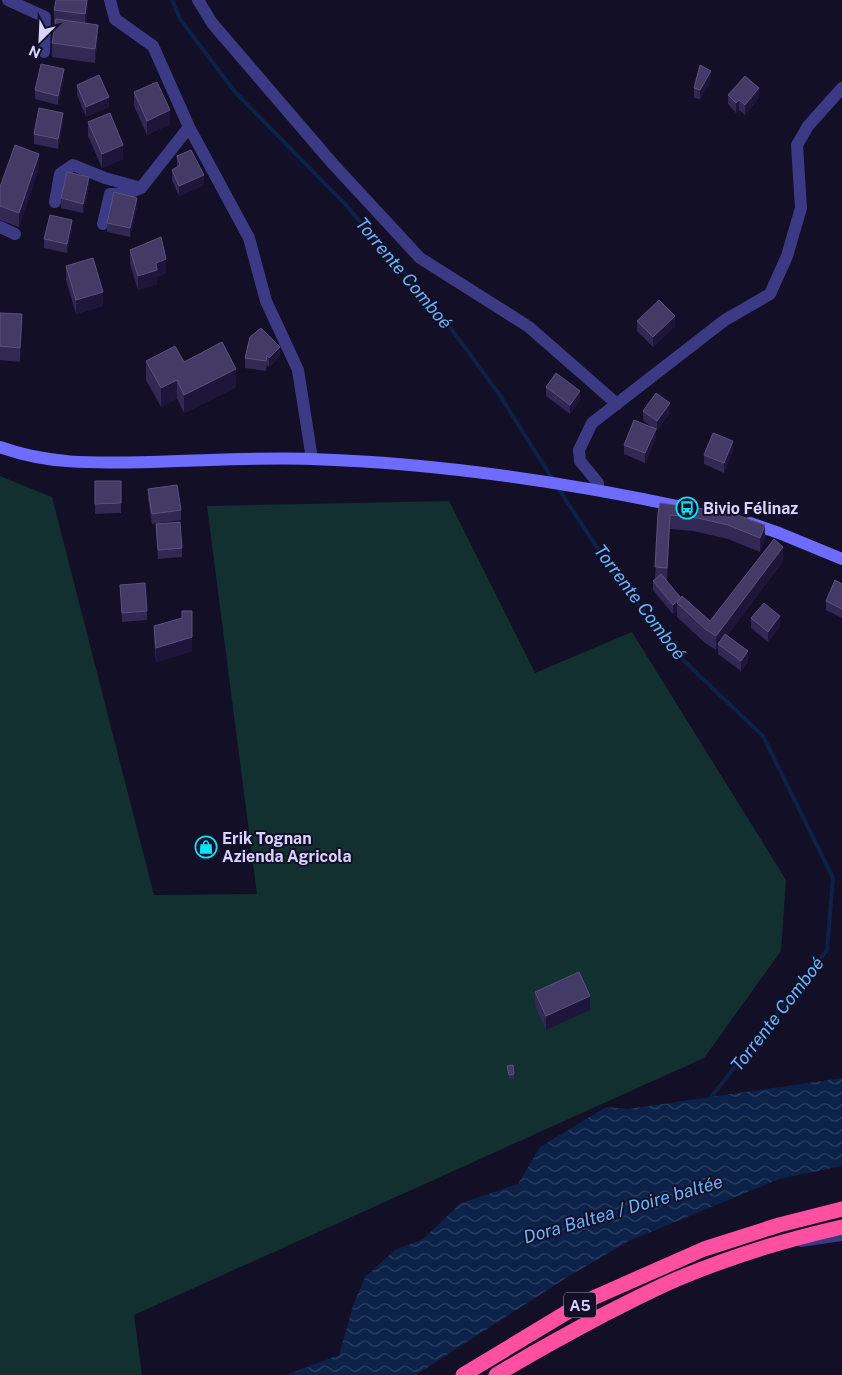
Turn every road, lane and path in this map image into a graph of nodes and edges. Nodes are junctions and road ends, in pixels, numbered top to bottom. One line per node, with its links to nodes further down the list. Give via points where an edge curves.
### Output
1 (8, 0): 4 (street, via 45,17)
2 (110, 0): 6 (street, via 115,19 152,46)
3 (198, 0): 12 (street, via 212,23 320,149 420,258 529,328)
4 (44, 52)
5 (842, 88): 12 (street, via 808,126 797,145 801,208 787,256 770,294 725,320)
6 (189, 127): 7 (street); 14 (street, via 249,238 266,301 298,370)
7 (141, 188): 8 (street, via 73,165 60,174); 9 (street, via 126,194 110,194)
8 (55, 202)
9 (103, 224)
10 (0, 227): 11 (street)
11 (15, 234)
12 (617, 404): 15 (street, via 592,424 579,450 580,461 598,483)
13 (0, 448): 14 (main road, via 43,459 85,464)
14 (312, 459): 15 (main road, via 464,470)
15 (598, 490): 16 (main road)
16 (703, 511)
17 (737, 519): 18 (main road)
18 (842, 559)
19 (842, 1209): 23 (highway, A5, via 704,1249 584,1302)
20 (842, 1227): 22 (highway, A5)
21 (842, 1238): 22 (lane)
22 (750, 1252): 24 (highway, A5, via 632,1300)
23 (463, 1375)
24 (496, 1375)

